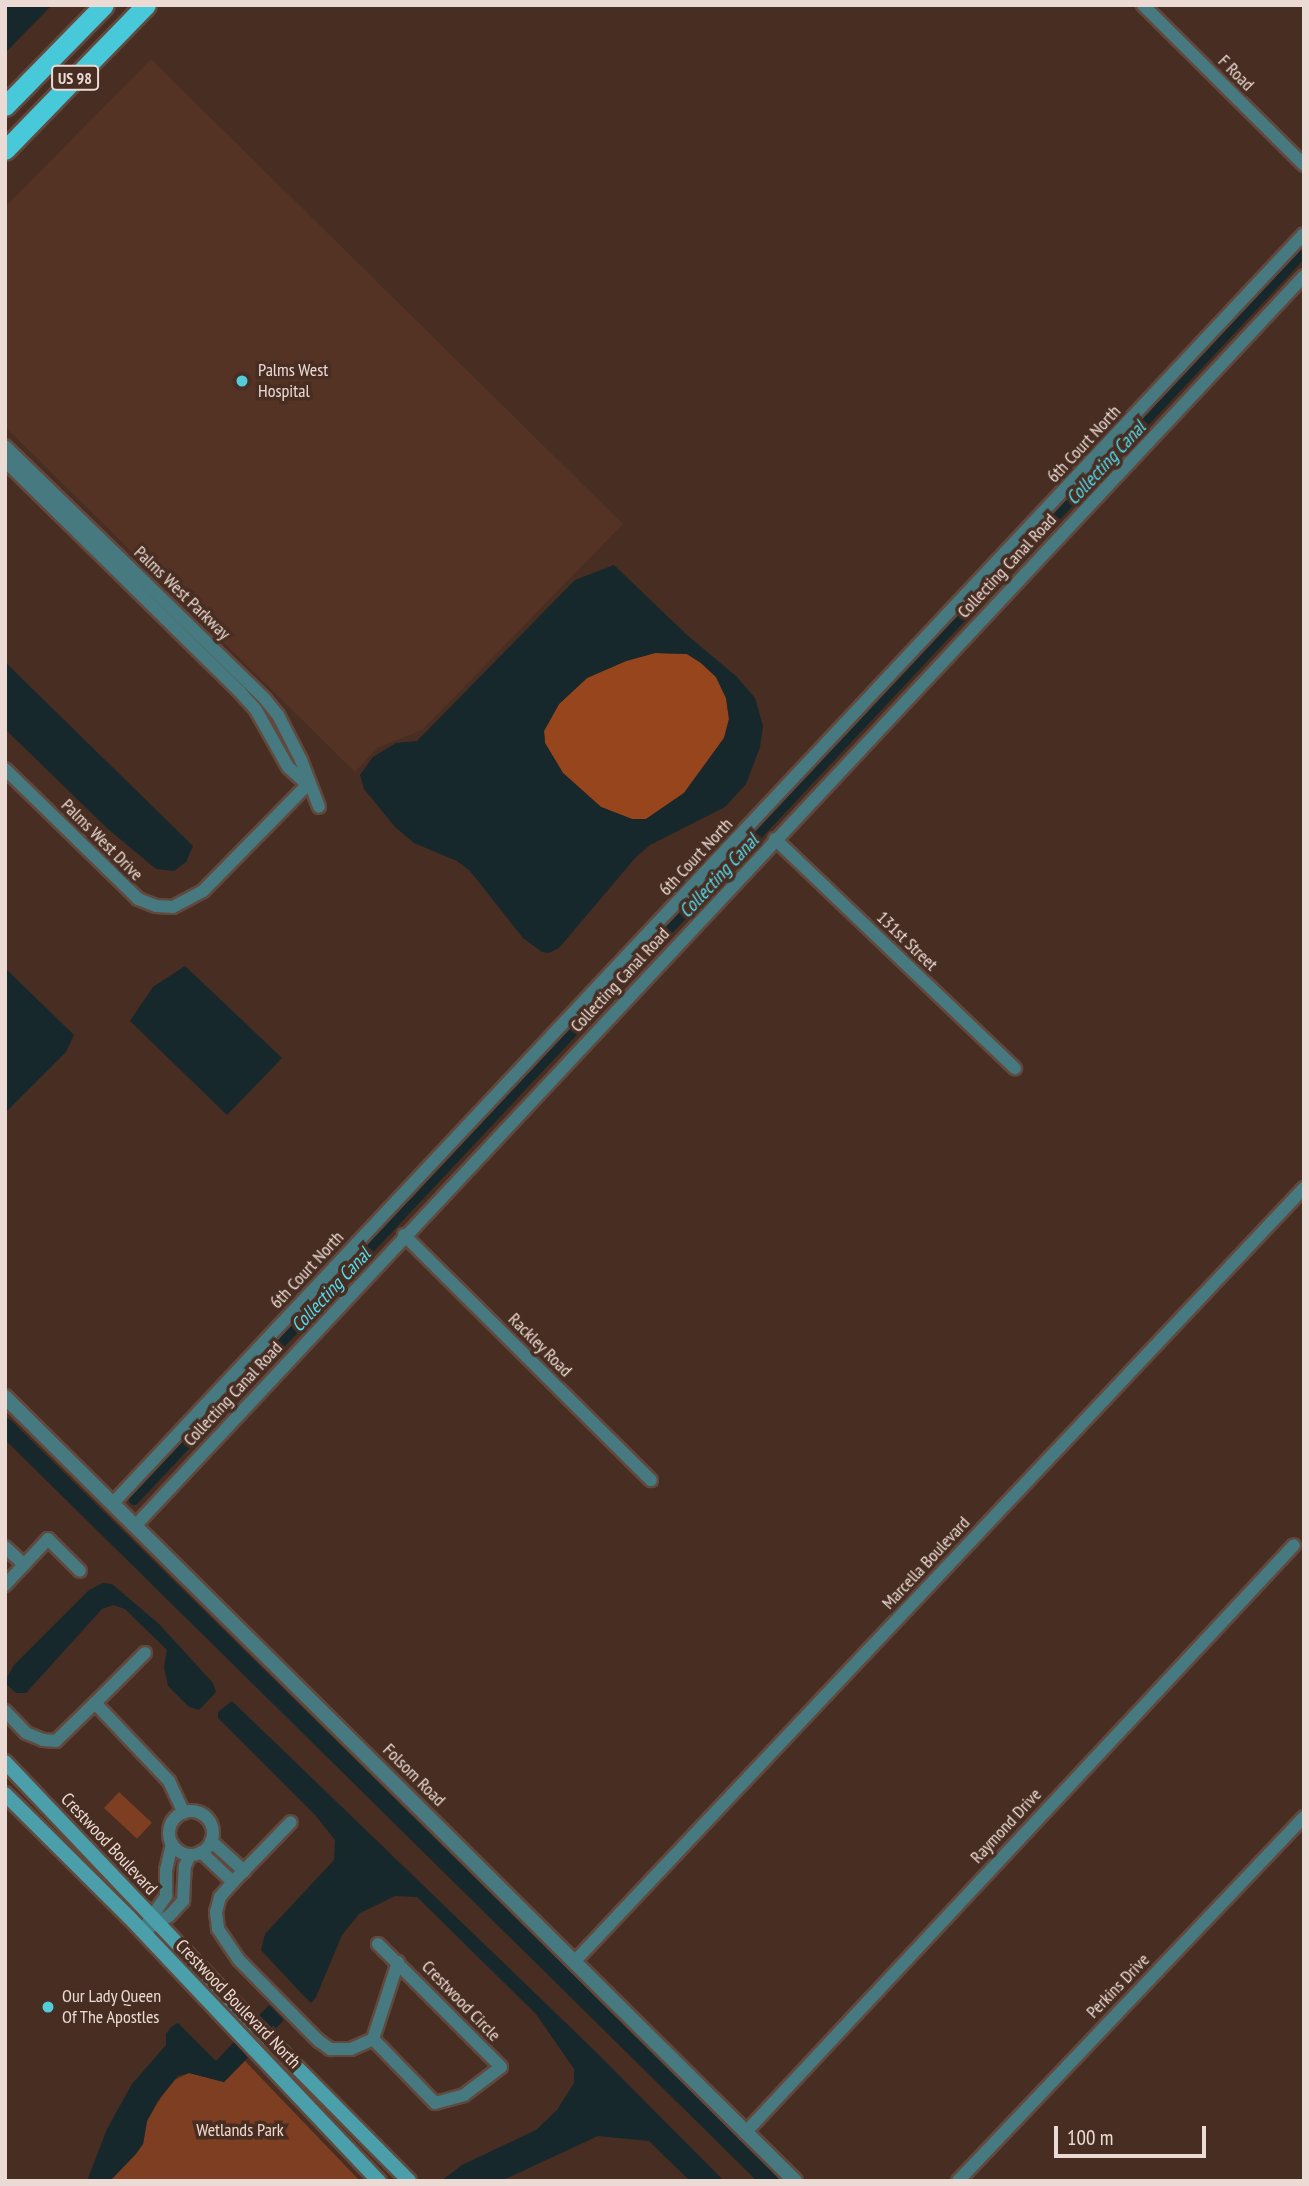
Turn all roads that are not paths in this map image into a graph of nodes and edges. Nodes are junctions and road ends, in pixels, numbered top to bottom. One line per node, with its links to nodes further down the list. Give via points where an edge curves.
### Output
1 (104, 5): 4 (highway, US 98)
2 (146, 5): 5 (highway, US 98)
3 (1143, 5): 6 (street, F Road)
4 (5, 106)
5 (5, 150)
6 (1304, 165)
7 (1304, 234): 20 (street, 6th Court North)
8 (1304, 276): 14 (street, Collecting Canal Road)
9 (5, 446): 12 (street, Palms West Parkway, via 264,698 278,715)
10 (5, 461): 12 (street, Palms West Parkway, via 239,691 256,710 288,767)
11 (5, 769): 12 (street, Palms West Drive, via 138,899 164,906 187,902 203,891)
12 (308, 784): 13 (street, Palms West Parkway)
13 (318, 807)
14 (775, 839): 15 (street, 131st Street); 17 (street, Collecting Canal Road)
15 (1015, 1068)
16 (1304, 1188): 42 (street, Marcella Boulevard)
17 (404, 1235): 19 (street, Rackley Road); 21 (street, Collecting Canal Road)
18 (5, 1397): 20 (street, Folsom Road)
19 (651, 1480)
20 (113, 1503): 21 (street, Folsom Road)
21 (135, 1525): 42 (street, Folsom Road)
22 (1294, 1545): 45 (street, Raymond Drive)
23 (5, 1547): 24 (street)
24 (24, 1565): 25 (street, via 48,1539); 26 (street)
25 (80, 1571)
26 (5, 1585)
27 (145, 1653): 28 (street)
28 (95, 1703): 29 (street, via 57,1741 26,1733); 32 (street, via 169,1781)
29 (5, 1711)
30 (5, 1762): 38 (main road, Crestwood Boulevard)
31 (5, 1794): 39 (main road, Crestwood Boulevard North)
32 (184, 1814): 35 (street, via 169,1831); 36 (street, via 209,1822)
33 (1304, 1816): 49 (street, Perkins Drive)
34 (291, 1822): 37 (street)
35 (172, 1844): 36 (street); 38 (street, via 166,1896)
36 (202, 1849): 37 (street); 38 (street, via 185,1866 183,1901)
37 (239, 1876): 44 (street, via 220,1897 216,1912 218,1930 239,1961 330,2049 351,2049)
38 (154, 1920): 39 (street); 41 (main road, Crestwood Boulevard)
39 (142, 1932): 46 (main road, Crestwood Boulevard North)
40 (378, 1944): 43 (street, Crestwood Circle)
41 (184, 1952): 47 (main road, Crestwood Boulevard North)
42 (575, 1961): 45 (street, Folsom Road)
43 (398, 1962): 44 (street, Crestwood Circle); 44 (street, Crestwood Circle, via 501,2067 464,2095 435,2103)
44 (373, 2039)
45 (744, 2133): 48 (street, Folsom Road)
46 (379, 2181)
47 (409, 2181)
48 (795, 2181)
49 (958, 2181)

